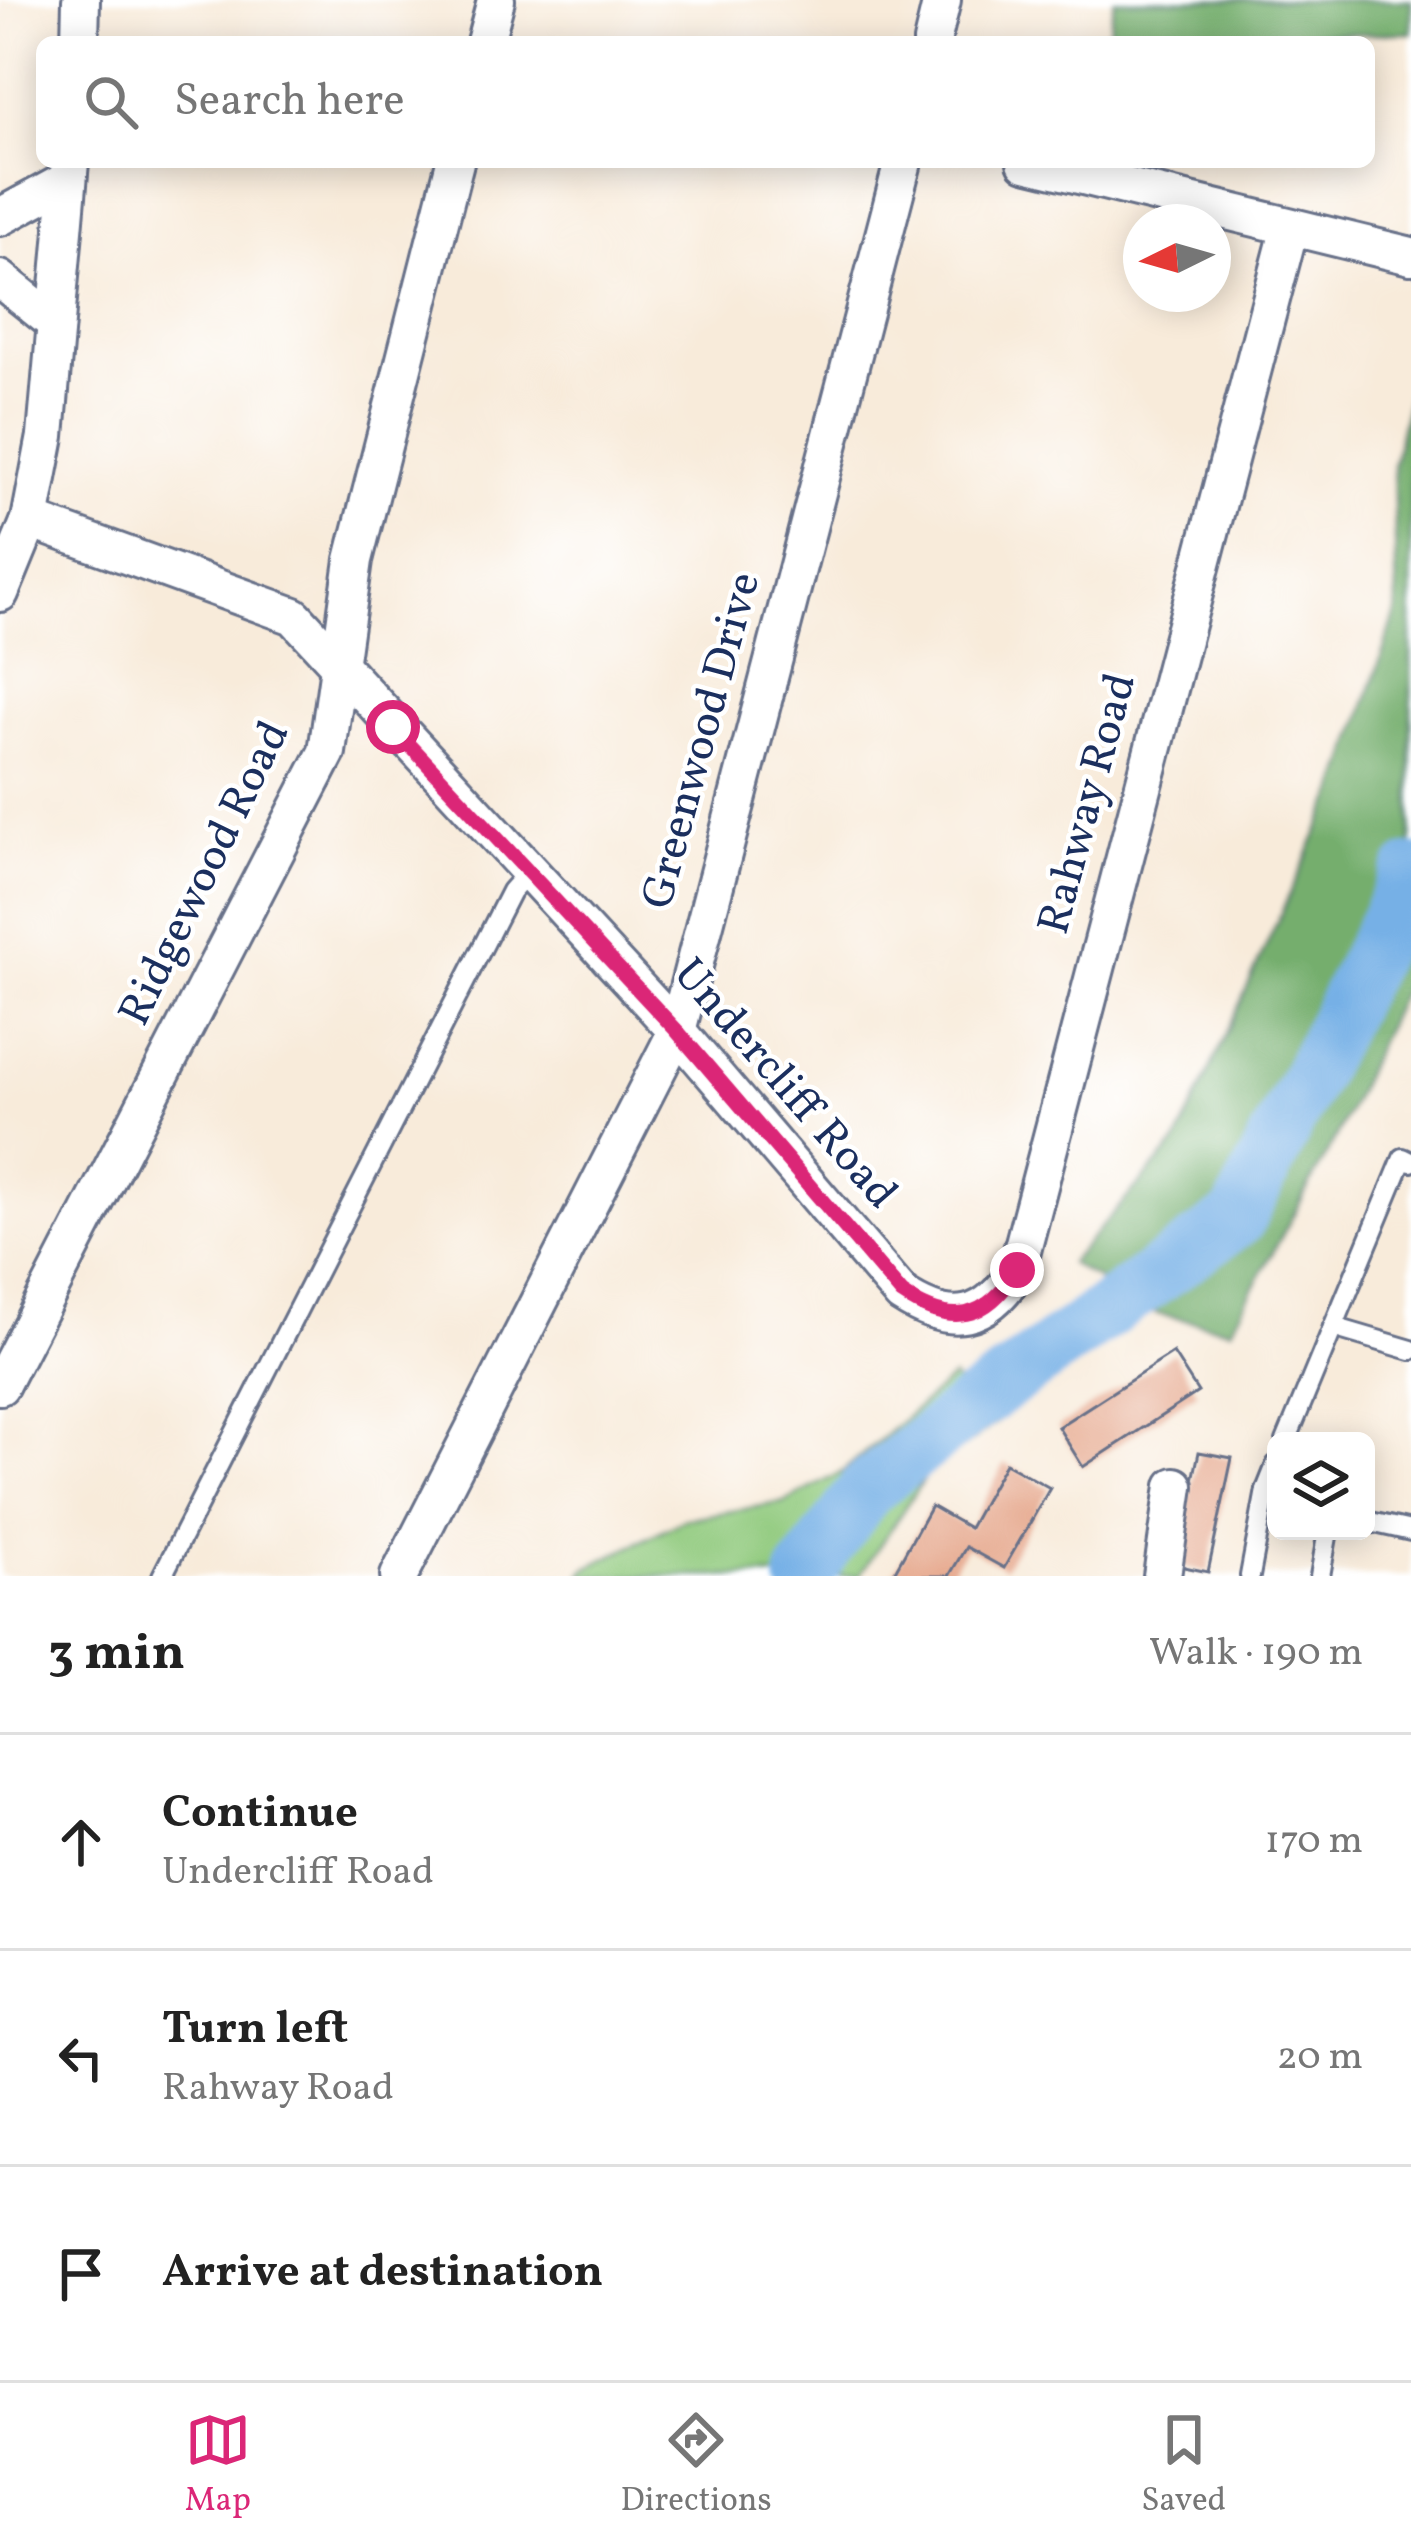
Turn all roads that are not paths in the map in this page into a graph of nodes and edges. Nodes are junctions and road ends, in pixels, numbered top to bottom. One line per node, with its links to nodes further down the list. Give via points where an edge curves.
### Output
1 (81, 0): 4 (street)
2 (496, 0): 5 (street)
3 (941, 0): 6 (street)
4 (80, 36)
5 (487, 36)
6 (933, 36)
7 (453, 168): 18 (street, Ridgewood Road, via 354,560)
8 (901, 168): 20 (street, Greenwood Drive)
9 (1051, 168): 12 (street)
10 (69, 171): 11 (street); 15 (street)
11 (0, 217)
12 (1290, 226): 13 (street); 22 (street, Rahway Road, via 1017,1270 978,1310 950,1318)
13 (1411, 256)
14 (0, 279): 15 (street)
15 (55, 323): 16 (street)
16 (30, 520): 17 (street); 18 (street, Undercliff Road, via 295,616)
17 (0, 593)
18 (340, 667): 19 (street, Undercliff Road); 25 (street, Ridgewood Road, via 328,752)
19 (528, 872): 20 (street, Undercliff Road); 32 (lane, via 511,891)
20 (677, 1031): 22 (street, Undercliff Road); 33 (street, Greenwood Drive)
21 (1411, 1162): 23 (lane, via 1403,1158)
22 (902, 1294)
23 (1333, 1327): 24 (lane); 26 (lane)
24 (1411, 1350)
25 (0, 1387)
26 (1290, 1432)
27 (1175, 1486): 34 (street)
28 (1267, 1508): 35 (lane)
29 (1375, 1523): 30 (lane)
30 (1411, 1532)
31 (1326, 1540): 36 (lane)
32 (162, 1576)
33 (399, 1576)
34 (1162, 1576)
35 (1250, 1576)
36 (1320, 1576)

